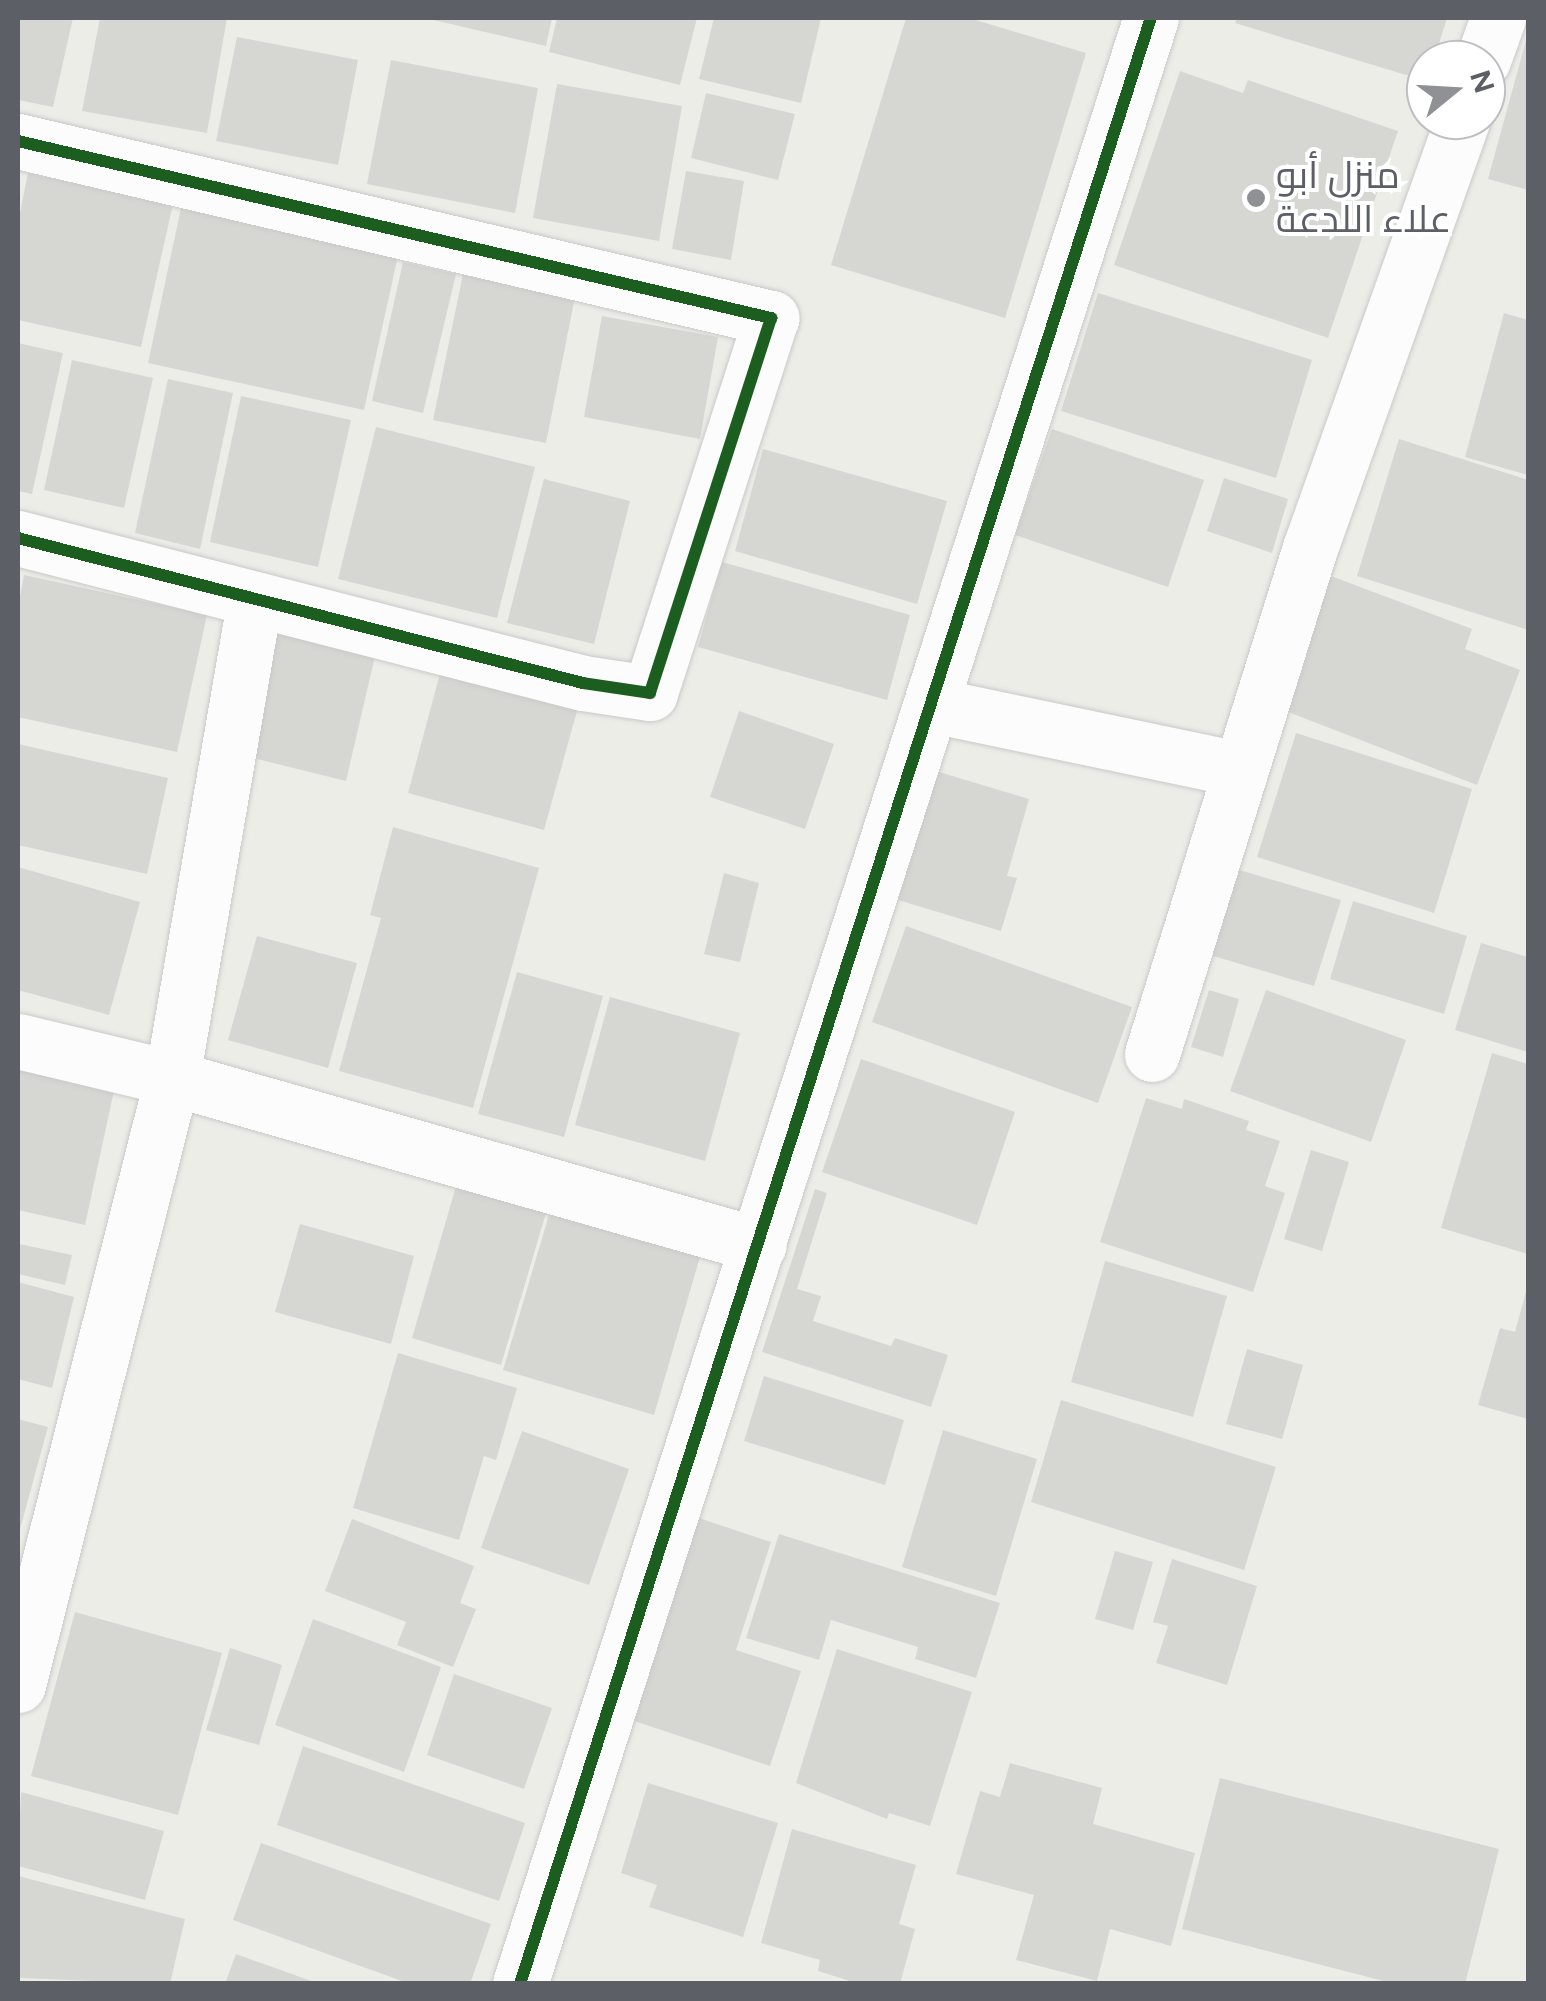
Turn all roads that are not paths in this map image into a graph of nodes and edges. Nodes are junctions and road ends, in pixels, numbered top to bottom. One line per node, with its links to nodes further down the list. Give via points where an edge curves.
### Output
1 (1152, 18): 6 (street)
2 (1455, 140): 7 (street)
3 (18, 141): 5 (street, via 771,318 650,693 583,684)
4 (18, 538): 5 (street)
5 (255, 600): 10 (street)
6 (932, 705): 7 (street); 11 (street)
7 (1238, 769): 9 (street)
8 (18, 1041): 10 (street)
9 (1152, 1054)
10 (172, 1078): 11 (street); 12 (street)
11 (760, 1246): 13 (street)
12 (18, 1685)
13 (520, 1984)

